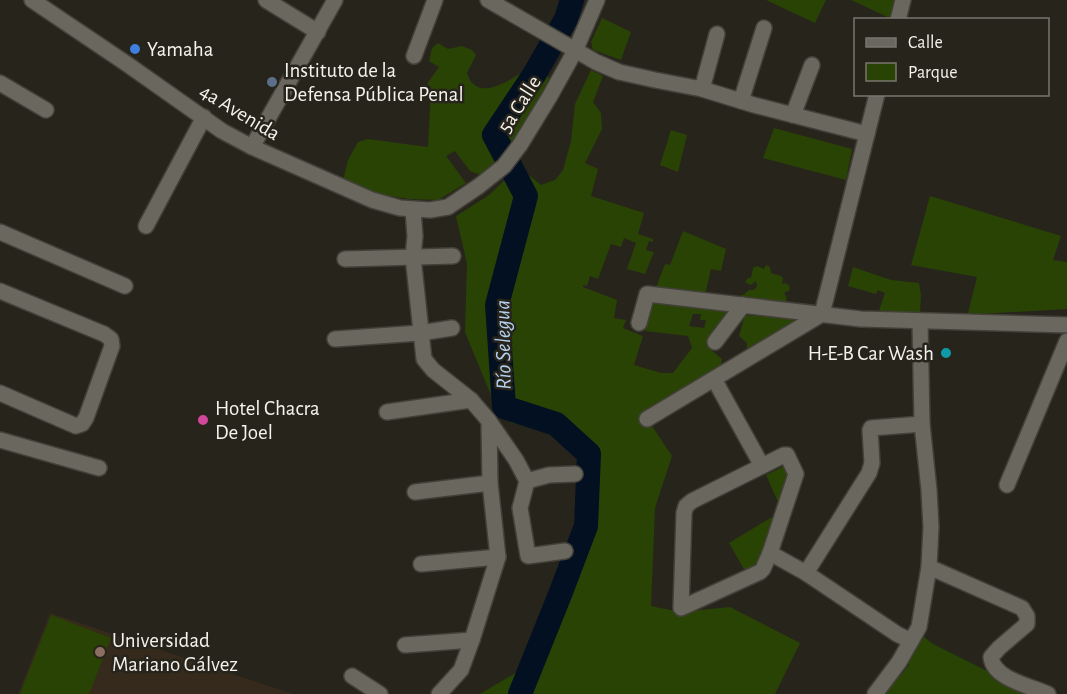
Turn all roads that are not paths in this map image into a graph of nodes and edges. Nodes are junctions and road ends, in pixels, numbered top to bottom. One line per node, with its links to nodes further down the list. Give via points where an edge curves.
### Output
1 (32, 0): 21 (street, 4a Avenida)
2 (266, 0): 10 (street)
3 (335, 0): 10 (street)
4 (435, 0): 13 (street)
5 (488, 0): 12 (street)
6 (597, 0): 12 (street, 5a Calle)
7 (903, 0): 8 (street)
8 (898, 18)
9 (764, 28): 18 (street)
10 (318, 32): 23 (street)
11 (717, 34): 16 (street)
12 (575, 51): 16 (street, via 619,72); 24 (street, 5a Calle, via 520,145 504,165)
13 (414, 56)
14 (812, 64): 20 (street)
15 (0, 83): 19 (street)
16 (702, 89): 18 (street)
17 (876, 96): 22 (street)
18 (741, 101): 20 (street)
19 (46, 110)
20 (793, 115): 22 (street)
21 (204, 117): 23 (street, 4a Avenida); 26 (street)
22 (867, 134): 34 (street)
23 (252, 147): 25 (street, 4a Avenida, via 356,194)
24 (448, 207): 25 (street, 4a Avenida)
25 (413, 210): 29 (street)
26 (146, 226)
27 (0, 232): 31 (street)
28 (453, 256): 29 (street)
29 (413, 257): 30 (street); 39 (street)
30 (345, 259)
31 (125, 286)
32 (0, 291): 44 (street, via 104,334 111,339 112,346 82,424 76,426)
33 (743, 305): 34 (street); 36 (street, via 647,294); 42 (street)
34 (822, 315): 35 (street); 43 (street)
35 (920, 321): 37 (street); 49 (street)
36 (639, 323)
37 (1067, 325)
38 (452, 328): 39 (street)
39 (420, 333): 40 (street); 45 (street, via 424,359)
40 (335, 339)
41 (1067, 340): 56 (street)
42 (715, 342)
43 (714, 379): 47 (street); 51 (street)
44 (0, 393)
45 (471, 400): 46 (street); 48 (street)
46 (387, 412)
47 (647, 419)
48 (489, 421): 54 (street); 55 (street)
49 (921, 424): 62 (street, via 929,490); 63 (street, via 871,428 869,473)
50 (0, 440): 52 (street)
51 (762, 466): 59 (street, via 786,454 796,474); 59 (street, via 686,506 680,607 760,572)
52 (99, 468)
53 (575, 474): 54 (street)
54 (526, 481): 58 (street, via 520,508 528,556)
55 (490, 483): 57 (street); 60 (street)
56 (1007, 485)
57 (415, 492)
58 (565, 551)
59 (770, 553): 63 (street)
60 (498, 557): 61 (street); 64 (street)
61 (421, 564)
62 (929, 567): 65 (street, via 920,627); 71 (street, via 1022,608 1027,624 999,648 991,657 992,663 1011,680)
63 (806, 573): 65 (street)
64 (472, 640): 66 (street); 69 (street, via 461,670)
65 (911, 641): 70 (street)
66 (405, 645)
67 (352, 676): 68 (street)
68 (380, 694)
69 (439, 694)
70 (875, 694)
71 (1048, 694)

